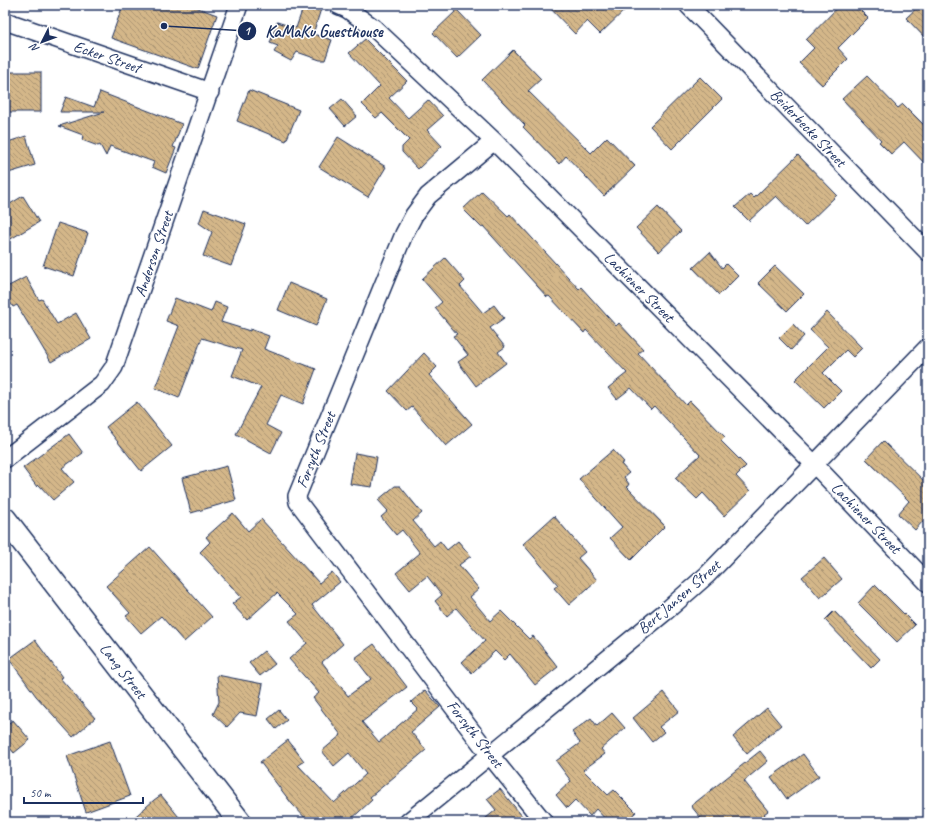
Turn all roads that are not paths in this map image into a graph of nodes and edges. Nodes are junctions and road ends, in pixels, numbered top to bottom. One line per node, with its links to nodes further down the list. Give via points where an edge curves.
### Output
1 (239, 5): 5 (street, Anderson Street)
2 (338, 5): 6 (street, Lachiener Street, via 374,28)
3 (688, 5): 7 (street, Beiderbecke Street)
4 (5, 21): 5 (street, Ecker Street)
5 (210, 92): 9 (street, Anderson Street, via 114,367 102,384)
6 (494, 141): 10 (street, Lachiener Street); 13 (street, Forsyth Street, via 428,196 414,215 297,496 301,508)
7 (928, 252)
8 (928, 347): 10 (street, Bert Jansen Street)
9 (5, 459)
10 (815, 465): 12 (street, Lachiener Street); 13 (street, Bert Jansen Street, via 707,575)
11 (5, 519): 14 (street, Lang Street)
12 (928, 583)
13 (489, 754): 15 (street, Bert Jansen Street); 16 (street, Forsyth Street)
14 (240, 822)
15 (408, 822)
16 (544, 822)

